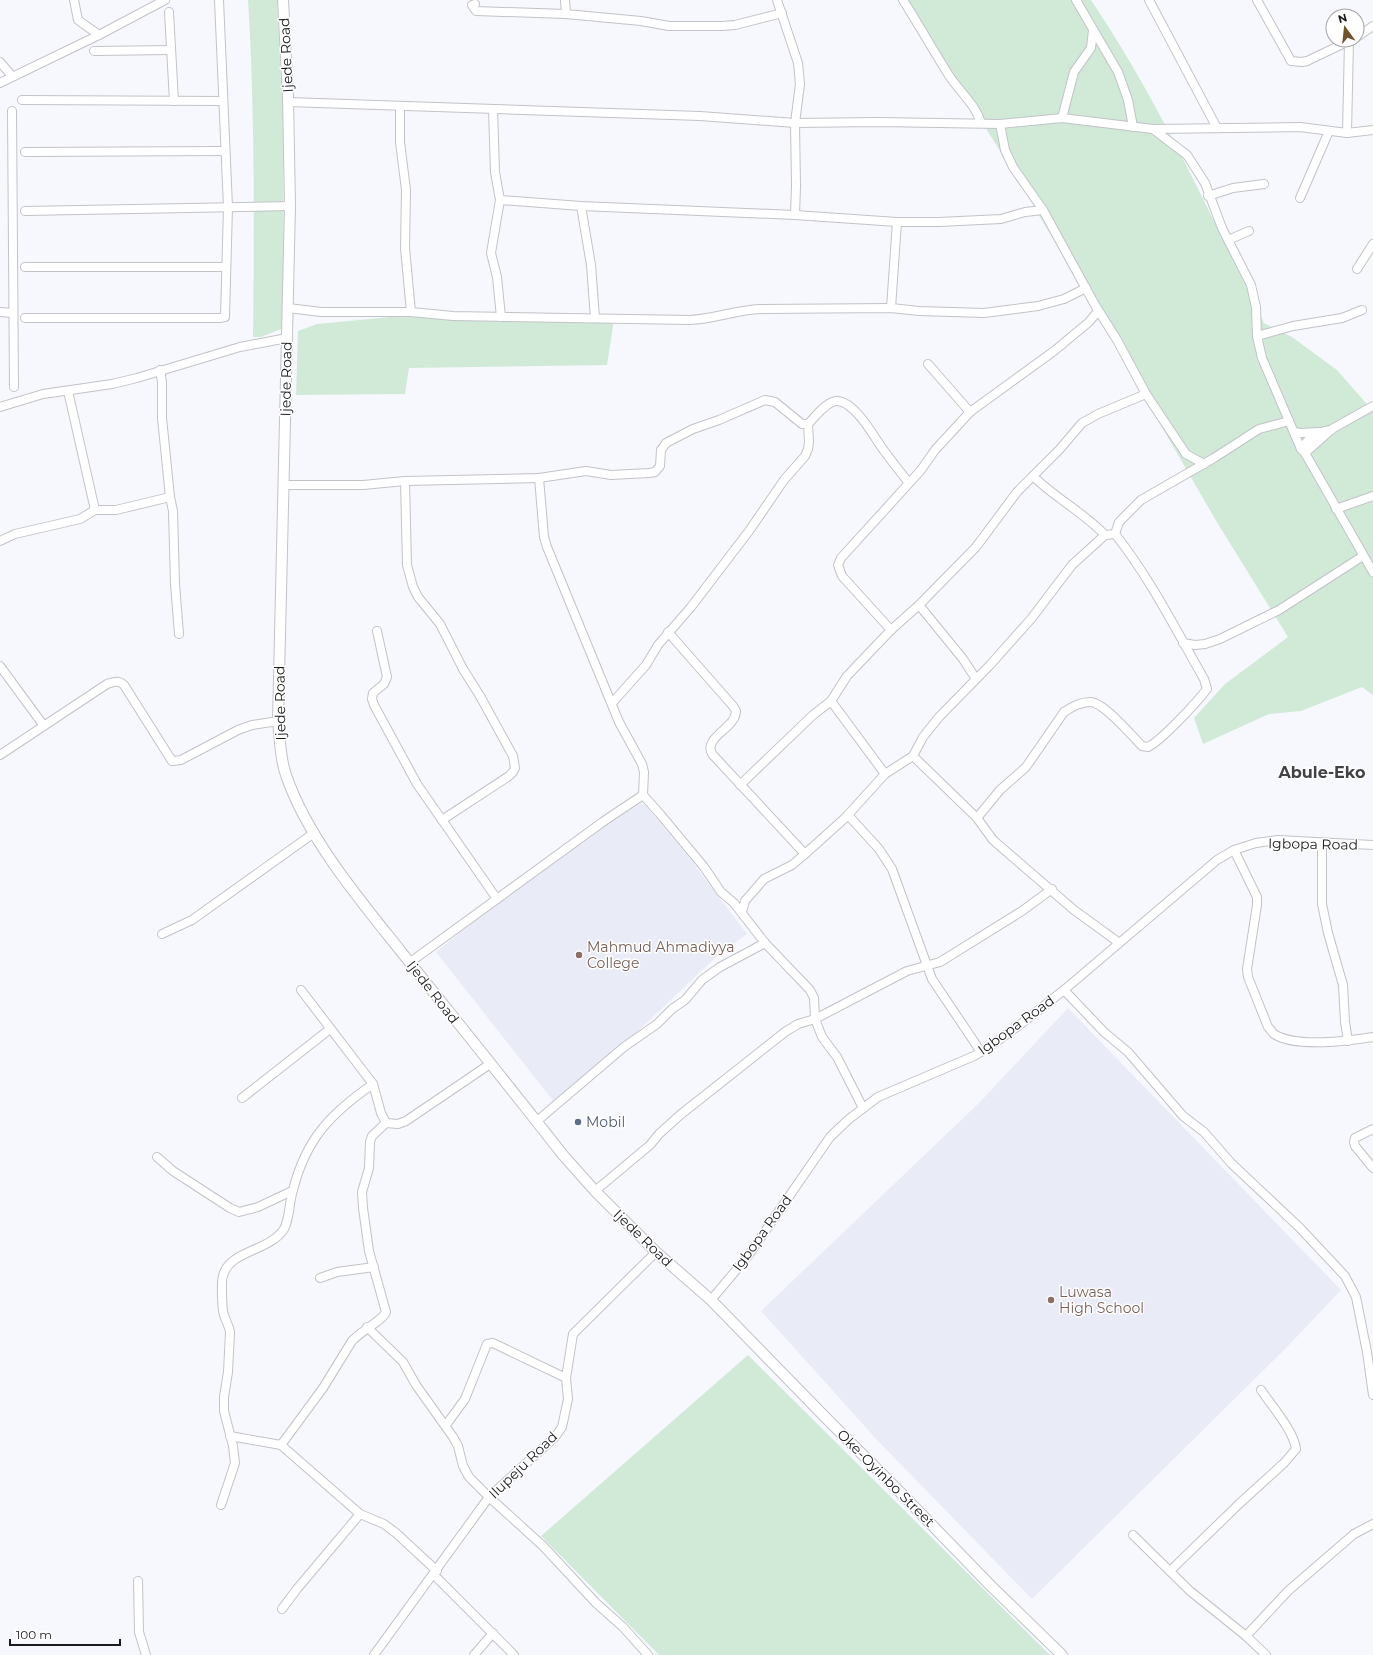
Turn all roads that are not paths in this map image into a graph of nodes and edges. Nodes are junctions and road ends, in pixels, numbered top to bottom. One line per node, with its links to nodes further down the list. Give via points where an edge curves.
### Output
1 (74, 0): 16 (street, via 78,20)
2 (165, 0): 16 (street)
3 (219, 0): 26 (street)
4 (284, 0): 27 (main road, Ijede Road)
5 (565, 0): 14 (street)
6 (777, 0): 13 (street)
7 (904, 0): 33 (street, via 947,72 975,108)
8 (1076, 0): 15 (street)
9 (1149, 0): 36 (street)
10 (1258, 0): 17 (street, via 1291,61 1307,61)
11 (475, 4): 14 (street, via 472,5 476,11)
12 (169, 12): 19 (street)
13 (782, 13): 14 (street, via 722,26 669,26); 32 (street, via 798,62 800,84)
14 (566, 14)
15 (1093, 30): 31 (street, via 1091,48 1074,72); 35 (street, via 1124,86)
16 (99, 35): 22 (street)
17 (1335, 48)
18 (1350, 48): 40 (street)
19 (171, 50): 20 (street); 25 (street)
20 (94, 51)
21 (0, 62): 22 (street)
22 (12, 76): 23 (street)
23 (0, 83)
24 (22, 100): 25 (street)
25 (174, 101): 26 (street)
26 (223, 101): 41 (street)
27 (288, 102): 28 (street); 47 (main road, Ijede Road)
28 (400, 106): 29 (street); 66 (street, via 400,142 406,190 405,248)
29 (492, 109): 32 (street, via 700,116); 46 (street, via 494,161)
30 (12, 112): 67 (street)
31 (1062, 118): 34 (street); 35 (street)
32 (795, 123): 33 (street); 52 (street)
33 (981, 123): 34 (street)
34 (1000, 124): 50 (street, via 1005,150 1013,167)
35 (1133, 127): 37 (street)
36 (1217, 128): 37 (street); 39 (street, via 1300,127)
37 (1153, 129): 44 (street, via 1186,155 1199,174)
38 (1373, 130): 40 (street)
39 (1329, 131): 40 (street); 45 (street)
40 (1347, 133)
41 (225, 151): 42 (street); 49 (street)
42 (25, 152)
43 (1264, 184): 44 (street, via 1234,188)
44 (1208, 196): 55 (street)
45 (1300, 198)
46 (500, 200): 48 (street); 68 (street, via 491,253 497,277)
47 (290, 206): 49 (street); 61 (main road, Ijede Road)
48 (582, 206): 52 (street); 70 (street, via 591,265)
49 (228, 207): 51 (street); 58 (street)
50 (1043, 210): 53 (street, via 1001,219); 60 (street)
51 (25, 211)
52 (795, 215): 53 (street)
53 (897, 222): 62 (street)
54 (1249, 231): 55 (street)
55 (1228, 240): 71 (street, via 1251,285 1256,307)
56 (1373, 244): 59 (street)
57 (26, 267): 58 (street)
58 (226, 267): 69 (street, via 225,317)
59 (1357, 269)
60 (1086, 288): 62 (street, via 1064,299 1038,306 984,313); 64 (street)
61 (288, 308): 66 (street, via 321,312); 72 (main road, Ijede Road)
62 (891, 308): 70 (street, via 744,310 690,320)
63 (1362, 310): 71 (street, via 1342,318 1293,326)
64 (1098, 311): 77 (street); 80 (street, via 1059,347)
65 (0, 312): 67 (street)
66 (411, 312): 68 (street)
67 (13, 313): 75 (street)
68 (501, 317): 70 (street)
69 (25, 318)
70 (595, 318)
71 (1257, 336): 81 (street, via 1264,363)
72 (287, 338): 74 (street, via 240,347); 92 (main road, Ijede Road)
73 (928, 364): 80 (street)
74 (160, 370): 76 (street, via 112,384); 94 (street)
75 (14, 387)
76 (68, 391): 79 (street, via 43,394); 96 (street)
77 (1146, 394): 87 (street, via 1183,450); 88 (street, via 1082,423)
78 (1373, 406): 83 (street)
79 (0, 407)
80 (970, 412): 91 (street)
81 (1289, 421): 84 (street); 87 (street, via 1259,429)
82 (808, 424): 89 (street, via 802,424 775,402 765,400 693,429 666,443 661,450 660,466 655,472 611,475 586,471); 91 (street, via 830,403 837,401 844,404 862,418); 105 (street, via 809,442 805,456 771,496 749,531 695,602)
83 (1332, 429): 85 (street); 86 (street)
84 (1294, 432): 85 (street); 86 (street)
85 (1318, 432): 86 (street, via 1305,443)
86 (1303, 451): 95 (street)
87 (1204, 464): 97 (street, via 1141,500 1119,522)
88 (1033, 476): 98 (street); 102 (street, via 976,547)
89 (539, 478): 90 (street); 111 (street, via 547,547)
90 (405, 481): 92 (street, via 363,485); 121 (street, via 407,565 413,587 440,624 512,756 515,768 509,776)
91 (908, 482): 104 (street, via 841,558 838,565 842,576)
92 (284, 485): 112 (main road, Ijede Road)
93 (1373, 496): 95 (street)
94 (170, 497): 96 (street, via 116,510); 106 (street, via 173,511)
95 (1336, 509): 100 (street)
96 (95, 510): 99 (street, via 80,519 15,534)
97 (1115, 534): 98 (street); 107 (street)
98 (1105, 535): 109 (street, via 1072,565 1031,619)
99 (0, 541)
100 (1363, 556): 101 (street); 107 (street, via 1279,610 1220,640 1195,645)
101 (1373, 572)
102 (919, 605): 104 (street); 109 (street)
103 (378, 630): 121 (street, via 386,677 384,684 373,693 374,705 416,784)
104 (891, 630): 110 (street, via 847,676)
105 (668, 632): 111 (street, via 646,665); 117 (street, via 736,711 734,719 713,741 710,751)
106 (179, 634)
107 (1183, 642): 120 (street, via 1207,684 1207,689 1153,745 1142,746 1102,707 1091,702 1071,707 1064,712 1026,767 1000,790)
108 (0, 666): 113 (street)
109 (976, 679): 115 (street, via 923,737)
110 (831, 700): 116 (street); 117 (street)
111 (612, 702): 118 (street, via 619,722 642,764)
112 (278, 721): 113 (street, via 238,730 181,760 172,761 124,685 115,682 107,684); 122 (main road, Ijede Road, via 285,774 294,797)
113 (44, 726): 114 (street)
114 (0, 755)
115 (912, 756): 116 (street); 120 (street)
116 (885, 774): 119 (street)
117 (740, 785): 126 (street)
118 (643, 796): 128 (street); 130 (street, via 704,866 721,892)
119 (848, 815): 126 (street); 136 (street, via 879,849 892,869)
120 (977, 818): 127 (street, via 993,840)
121 (442, 820): 128 (street)
122 (314, 833): 132 (street, via 192,920); 135 (main road, Ijede Road, via 340,873)
123 (1322, 843): 124 (street, Igbopa Road); 125 (street, Igbopa Road, via 1278,840); 142 (street, via 1322,904 1343,986)
124 (1373, 845)
125 (1234, 850): 133 (street, Igbopa Road, via 1204,870); 142 (street, via 1257,898 1247,969 1268,1027 1274,1034 1296,1041)
126 (805, 854): 129 (street, via 792,865 764,879)
127 (1052, 889): 133 (street, via 1074,910); 136 (street, via 982,936 940,962)
128 (496, 899): 135 (street)
129 (745, 901): 130 (street); 131 (street)
130 (734, 903): 131 (street)
131 (742, 912): 134 (street)
132 (162, 934)
133 (1118, 942): 138 (street, Igbopa Road)
134 (765, 943): 139 (street, via 810,990 814,998); 148 (street, via 720,967 702,980 685,1000 657,1024 624,1047)
135 (409, 963): 144 (main road, Ijede Road)
136 (928, 966): 139 (street, via 907,971); 143 (street, via 932,979)
137 (302, 990): 140 (street)
138 (1064, 990): 143 (street, Igbopa Road); 162 (street, via 1104,1032 1128,1052 1183,1116 1204,1132 1345,1276 1356,1297)
139 (815, 1019): 147 (street, via 822,1037 837,1057); 154 (street, via 798,1024 785,1032 680,1115 650,1145)
140 (330, 1029): 145 (street); 146 (street)
141 (1373, 1037): 142 (street)
142 (1348, 1041)
143 (981, 1052): 147 (street, Igbopa Road, via 878,1097)
144 (490, 1064): 148 (main road, Ijede Road); 149 (street, via 406,1121 398,1124)
145 (373, 1084): 149 (street); 153 (street, via 339,1109 323,1126 311,1143)
146 (242, 1098)
147 (863, 1108): 158 (street, Igbopa Road, via 830,1137 748,1256)
148 (536, 1121): 154 (main road, Ijede Road, via 562,1155)
149 (386, 1123): 156 (street, via 372,1136 369,1168 362,1192 369,1251)
150 (1373, 1129): 152 (street, via 1360,1134 1354,1142)
151 (157, 1157): 153 (street, via 173,1171 240,1212 258,1207)
152 (1373, 1168)
153 (292, 1191): 164 (street, via 283,1230 267,1244 234,1258 222,1276 224,1315 230,1332 224,1397 224,1411)
154 (595, 1191): 155 (main road, Ijede Road)
155 (656, 1252): 158 (main road, Ijede Road); 160 (street, Ilupeju Road, via 573,1334)
156 (374, 1267): 157 (street, via 337,1272); 159 (street, via 386,1312 381,1319)
157 (320, 1278)
158 (711, 1300): 182 (main road, Oke-Oyinbo Street)
159 (367, 1327): 163 (street, via 403,1362 416,1385); 165 (street, via 352,1341 323,1388)
160 (566, 1378): 163 (street, via 493,1343 487,1344 465,1399); 166 (street, Ilupeju Road, via 568,1399 562,1427 546,1446)
161 (1261, 1390): 171 (street, via 1296,1443 1296,1449)
162 (1373, 1395)
163 (446, 1425): 166 (street, via 458,1446 465,1472)
164 (230, 1436): 165 (street); 167 (street, via 235,1462)
165 (281, 1445): 168 (street)
166 (489, 1497): 172 (street, Ilupeju Road); 181 (street, via 543,1546)
167 (222, 1505)
168 (360, 1514): 172 (street, via 384,1524 396,1533); 174 (street)
169 (1373, 1524): 176 (street, via 1354,1534 1288,1592)
170 (1133, 1535): 171 (street)
171 (1170, 1571): 176 (street, via 1190,1591)
172 (435, 1573): 175 (street); 178 (street, Ilupeju Road)
173 (138, 1581): 177 (street, via 139,1632)
174 (282, 1609)
175 (493, 1633): 179 (street); 180 (street)
176 (1246, 1636): 183 (street)
177 (146, 1655)
178 (374, 1655)
179 (474, 1655)
180 (514, 1655)
181 (648, 1655)
182 (1062, 1655)
183 (1266, 1655)

